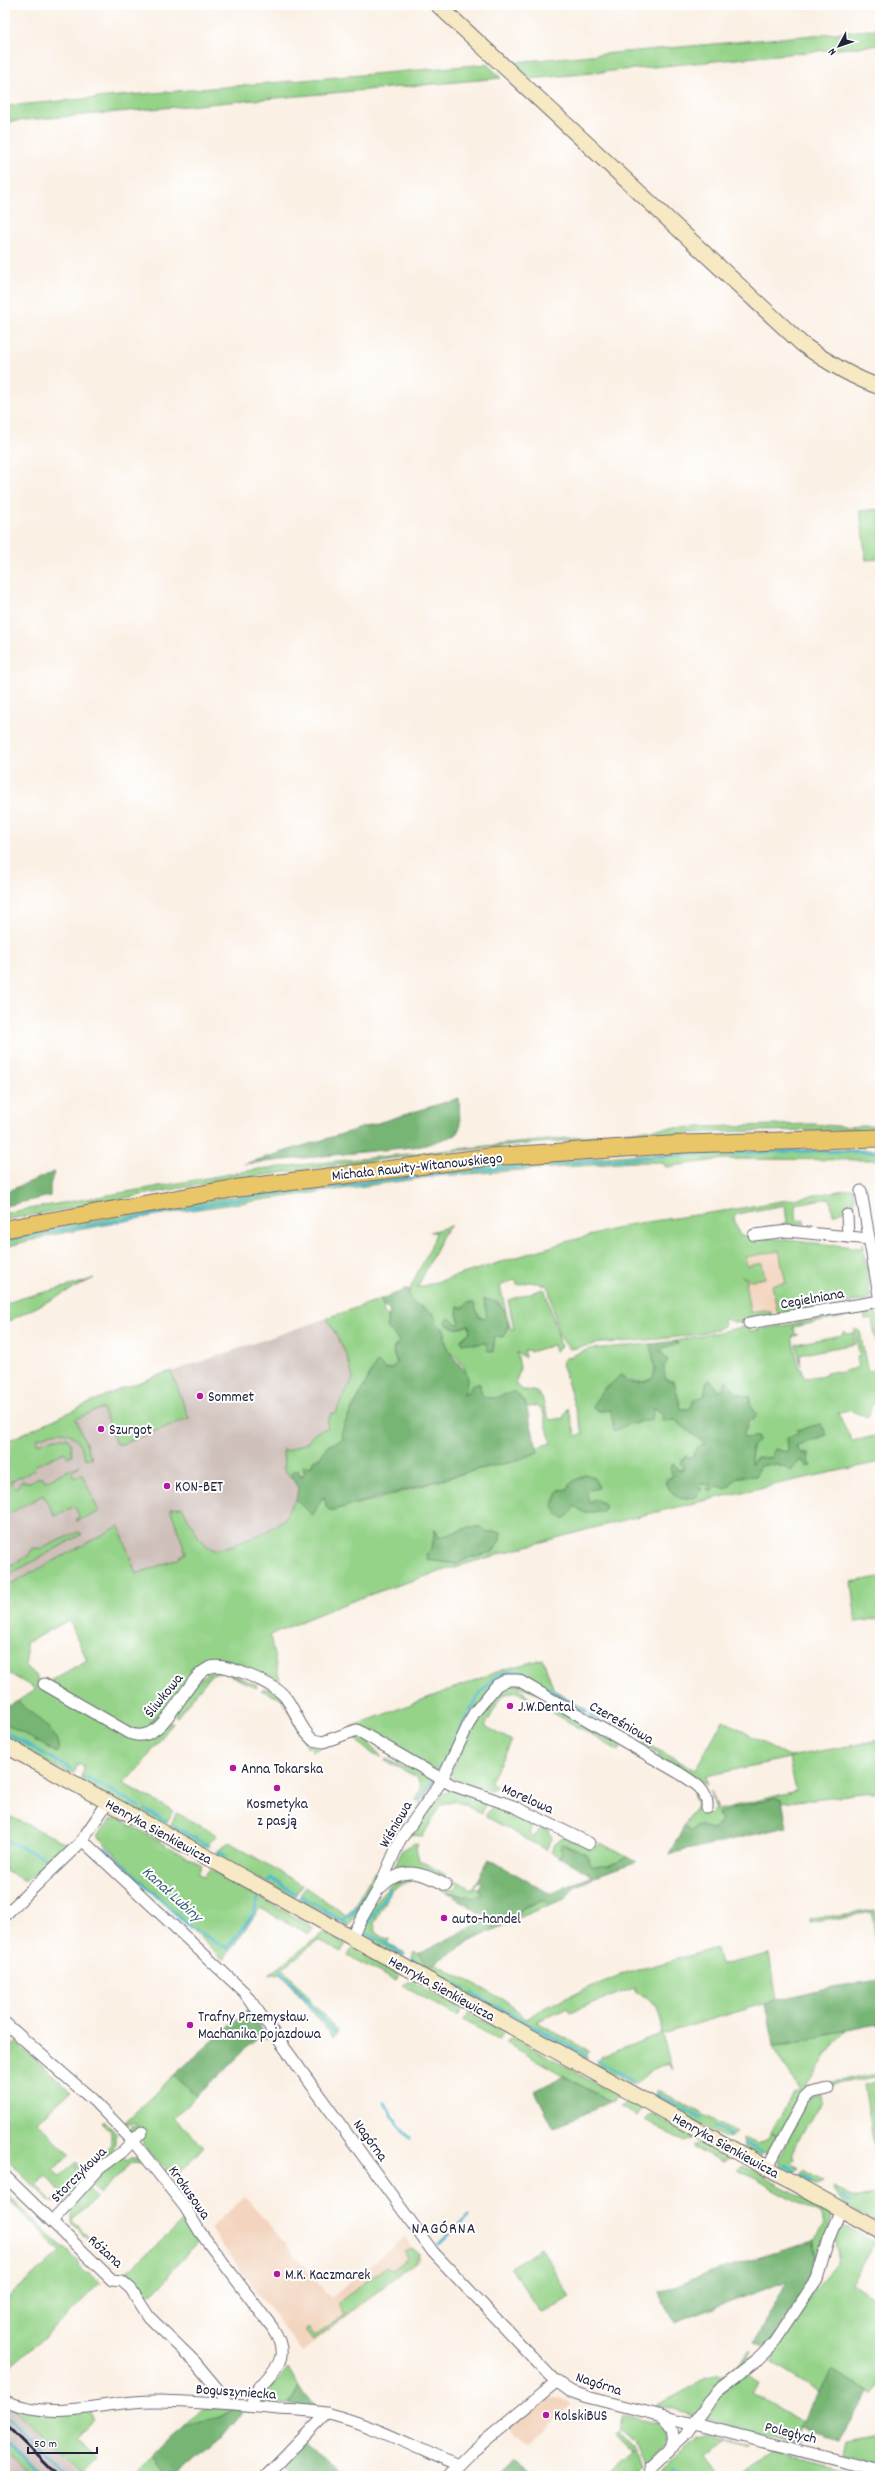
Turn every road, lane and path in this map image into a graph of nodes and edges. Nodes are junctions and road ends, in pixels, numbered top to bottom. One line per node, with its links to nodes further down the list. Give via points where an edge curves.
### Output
1 (438, 5): 2 (street, via 802,344 832,366)
2 (880, 387)
3 (880, 1138): 4 (main road, Michała Rawity-Witanowskiego)
4 (833, 1141): 5 (main road, Michała Rawity-Witanowskiego); 8 (main road, Michała Rawity-Witanowskiego, via 691,1144 483,1158 224,1190)
5 (880, 1144)
6 (861, 1191): 11 (street)
7 (847, 1215): 10 (street)
8 (5, 1229)
9 (754, 1235): 10 (street, via 788,1231)
10 (848, 1237): 11 (street)
11 (869, 1239): 12 (street)
12 (880, 1301): 13 (street, Cegielniana)
13 (749, 1323)
14 (199, 1675): 15 (street, Śliwkowa, via 178,1705 150,1733 142,1736 132,1735); 17 (street, Morelowa, via 209,1668 222,1666 277,1689 287,1698 307,1734 317,1741 327,1741 345,1732 357,1730)
15 (44, 1684)
16 (5, 1745): 20 (street, Henryka Sienkiewicza)
17 (442, 1779): 18 (street, Morelowa); 19 (street, Wiśniowa); 21 (street, Czereśniowa, via 463,1733 484,1698 497,1685 513,1680 564,1705 693,1782 703,1793)
18 (452, 1785): 19 (street); 23 (street, Morelowa, via 513,1806)
19 (434, 1792): 25 (street, Wiśniowa, via 400,1840)
20 (108, 1802): 22 (street); 27 (street, Henryka Sienkiewicza)
21 (707, 1808)
22 (82, 1840): 26 (street); 37 (street, Nagórna, via 244,1992 433,2252)
23 (589, 1843)
24 (446, 1884): 25 (street, Wiśniowa, via 424,1874 412,1872 397,1877)
25 (379, 1888): 27 (street, Wiśniowa)
26 (5, 1915)
27 (351, 1937): 32 (street, Henryka Sienkiewicza)
28 (5, 2023): 31 (street, Krokusowa, via 93,2100)
29 (823, 2089): 32 (street, via 810,2093 804,2099)
30 (142, 2132): 31 (street, Storczykowa)
31 (133, 2141): 35 (street, Storczykowa, via 100,2168); 40 (street, Krokusowa, via 185,2207 200,2232 279,2337 281,2352 278,2367 252,2397)
32 (766, 2168): 34 (street, Henryka Sienkiewicza)
33 (5, 2176): 35 (street, Różana)
34 (841, 2209): 36 (street, Henryka Sienkiewicza); 43 (street, via 817,2279 773,2344 718,2390)
35 (52, 2221): 39 (street, Różana, via 112,2280 122,2281 132,2289 149,2317 195,2362 225,2398)
36 (880, 2231)
37 (556, 2382): 42 (street, Nagórna, via 587,2397); 45 (street)
38 (5, 2401): 39 (street, Boguszyniecka, via 51,2412 136,2401)
39 (226, 2404): 40 (street, Boguszyniecka)
40 (251, 2406): 41 (street, Boguszyniecka)
41 (327, 2413): 45 (street, Boguszyniecka); 47 (street)
42 (659, 2416): 43 (street, Nagórna); 44 (street, via 668,2422 673,2434 673,2443)
43 (694, 2424): 44 (street); 46 (street, Poległych)
44 (668, 2452): 49 (street, via 650,2468)
45 (458, 2466): 48 (street)
46 (880, 2471)
47 (266, 2476)
48 (448, 2476)
49 (649, 2476)

